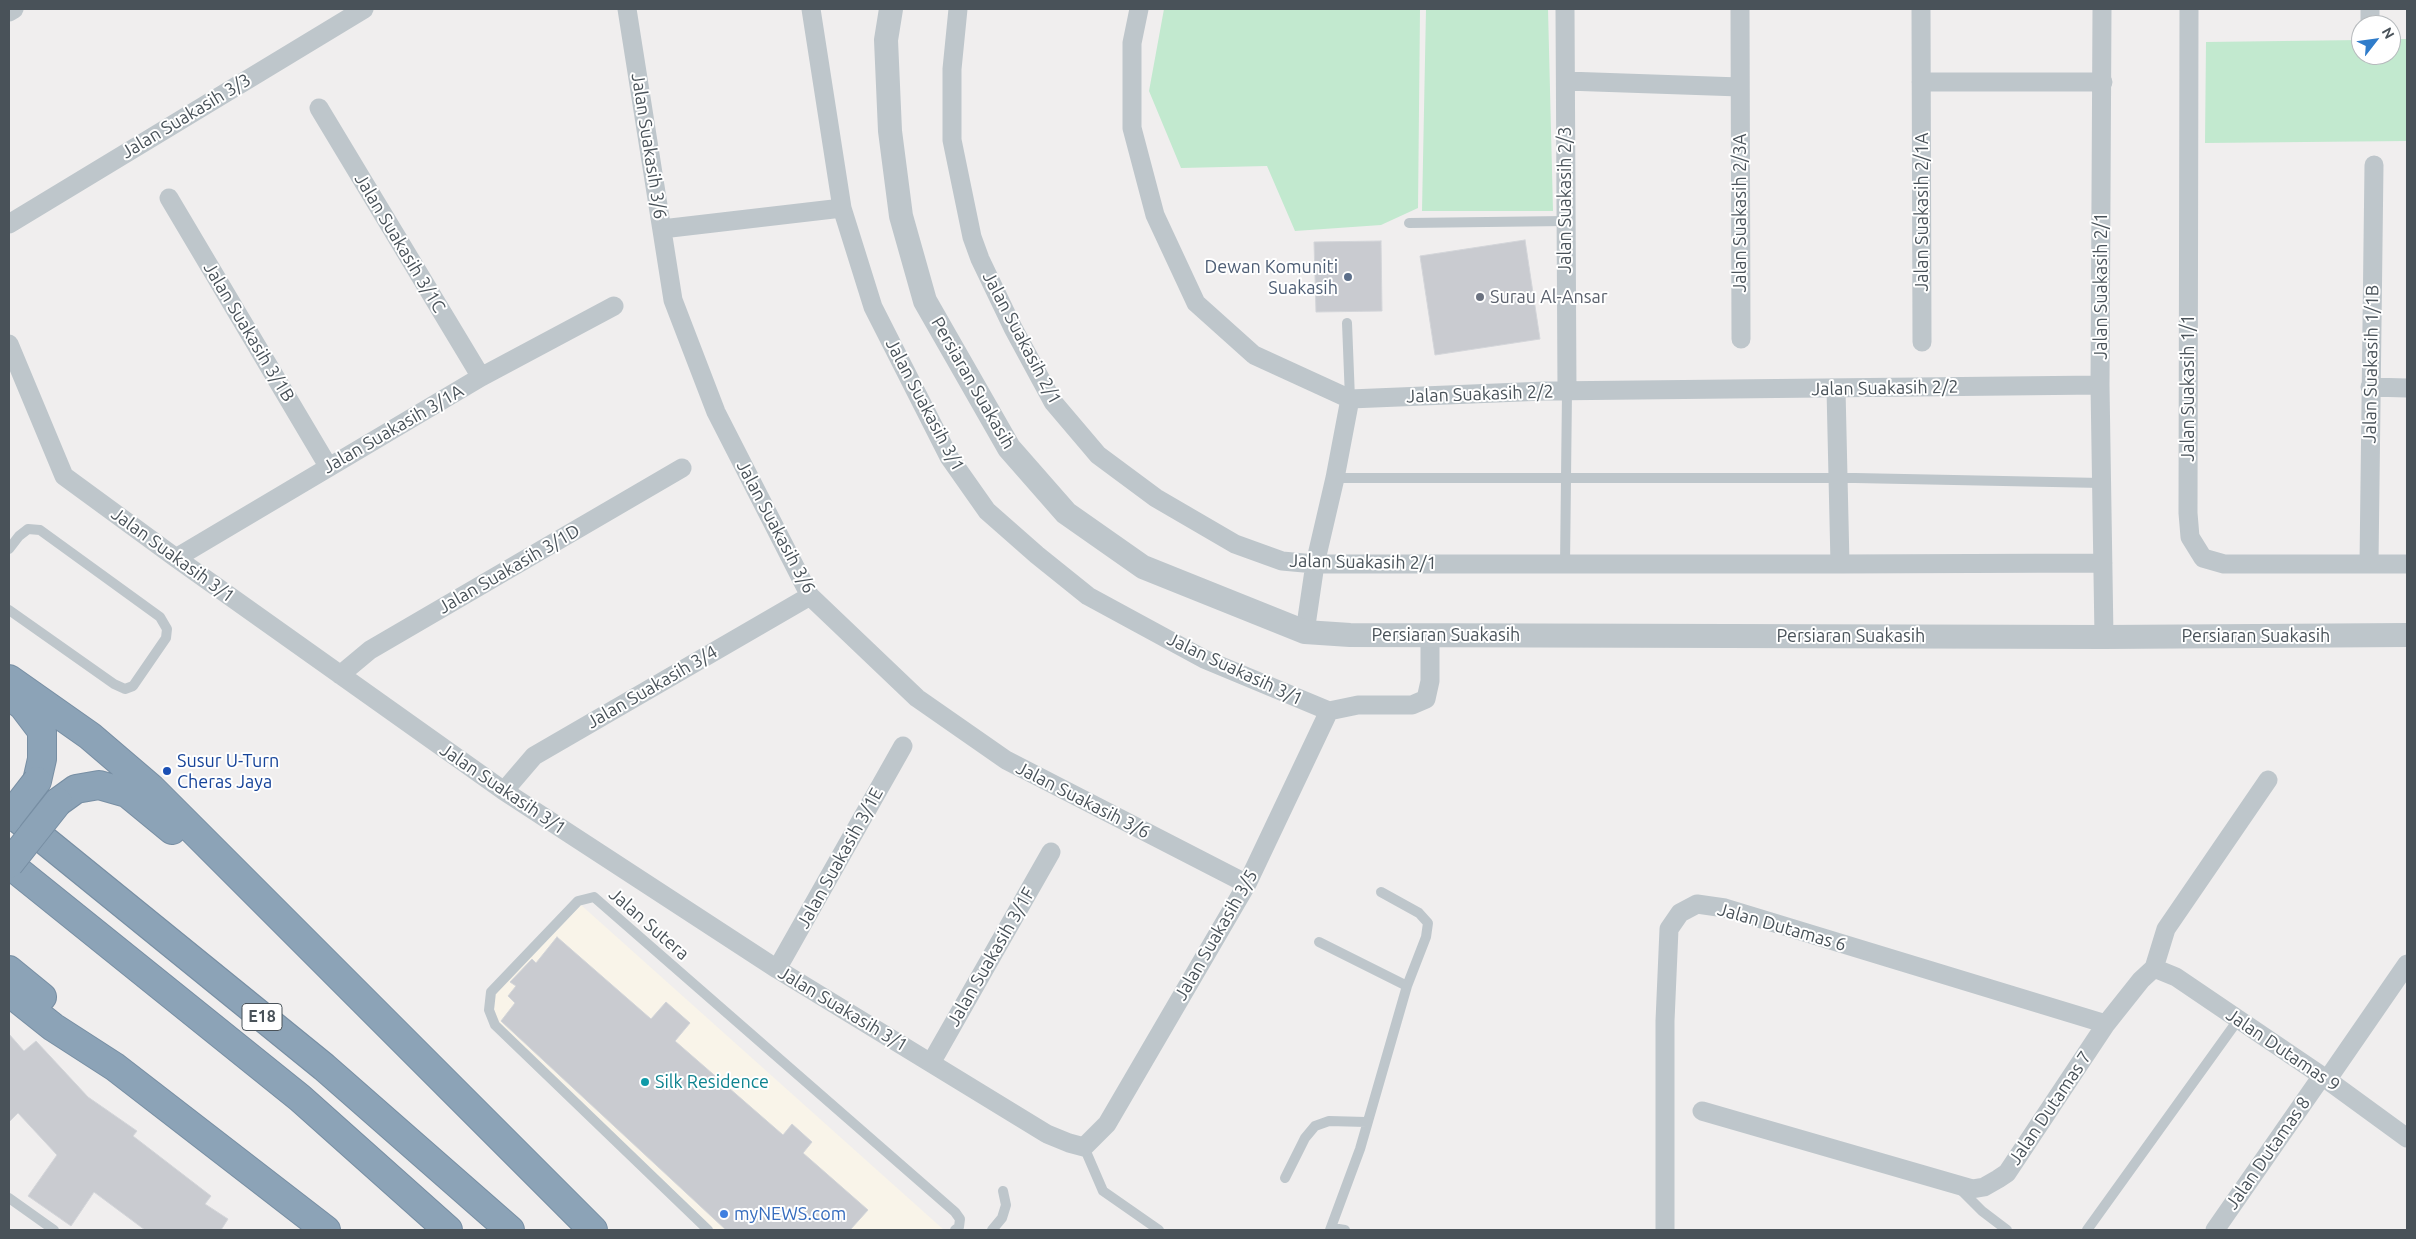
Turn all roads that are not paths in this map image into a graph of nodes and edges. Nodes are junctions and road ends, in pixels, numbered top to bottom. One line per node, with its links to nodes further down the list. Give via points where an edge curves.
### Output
1 (14, 9): 13 (street)
2 (364, 9): 24 (street, Jalan Suakasih 3/3)
3 (627, 9): 25 (street, Jalan Suakasih 3/6)
4 (811, 9): 21 (street, Jalan Suakasih 3/1)
5 (891, 9): 54 (street, Persiaran Suakasih, via 886,40 890,131 900,216 925,301 1009,448 1066,513 1143,566)
6 (958, 9): 48 (street, Jalan Suakasih 2/1, via 952,69 952,140 972,237 1013,328 1053,402 1098,455 1156,498 1235,544 1282,561)
7 (1139, 9): 37 (street, Jalan Suakasih 2/2, via 1132,43 1132,128 1156,215 1196,303 1254,355)
8 (1565, 9): 14 (street, Jalan Suakasih 2/3)
9 (1740, 9): 17 (street, Jalan Suakasih 2/3A)
10 (1921, 9): 15 (street, Jalan Suakasih 2/1A)
11 (2102, 9): 16 (street, Jalan Suakasih 2/1)
12 (2189, 9): 47 (street, Jalan Suakasih 1/1, via 2190,536 2203,558 2224,564)
13 (9, 12)
14 (1566, 81): 17 (street); 22 (street, Jalan Suakasih 2/3)
15 (1921, 82): 16 (street); 29 (street, Jalan Suakasih 2/1A)
16 (2103, 82): 32 (street, Jalan Suakasih 2/1)
17 (1740, 87): 28 (street, Jalan Suakasih 2/3A)
18 (319, 108): 31 (street, Jalan Suakasih 3/1C)
19 (2374, 165): 33 (street, Jalan Suakasih 1/1B)
20 (170, 198): 38 (street, Jalan Suakasih 3/1B)
21 (842, 208): 25 (street); 61 (street, Jalan Suakasih 3/1, via 873,307 949,457 987,510 1088,596 1204,659)
22 (1565, 222): 23 (lane); 36 (street, Jalan Suakasih 2/3)
23 (1410, 223)
24 (9, 224)
25 (662, 229): 52 (street, Jalan Suakasih 3/6, via 673,300 716,412)
26 (614, 306): 31 (street, Jalan Suakasih 3/1A)
27 (1348, 322): 37 (lane)
28 (1741, 340)
29 (1922, 342)
30 (9, 344): 45 (street, Jalan Suakasih 3/1, via 64,476)
31 (481, 377): 38 (street, Jalan Suakasih 3/1A)
32 (2100, 385): 35 (street, Jalan Suakasih 2/2); 43 (street, Jalan Suakasih 2/1)
33 (2370, 387): 34 (street); 47 (street, Jalan Suakasih 1/1B)
34 (2407, 388)
35 (1836, 389): 36 (street, Jalan Suakasih 2/2); 42 (street)
36 (1567, 392): 37 (street, Jalan Suakasih 2/2); 41 (lane)
37 (1350, 399): 40 (street)
38 (328, 466): 45 (street, Jalan Suakasih 3/1A)
39 (682, 468): 58 (street, Jalan Suakasih 3/1D, via 370,650)
40 (1335, 478): 41 (lane); 48 (street)
41 (1565, 478): 42 (lane); 51 (lane)
42 (1838, 478): 43 (lane); 49 (street)
43 (2102, 483): 46 (street, Jalan Suakasih 2/1)
44 (9, 549): 53 (lane, via 28,529 40,530 160,617 167,629 166,638 134,686 125,689)
45 (176, 558): 58 (street, Jalan Suakasih 3/1)
46 (2103, 563): 49 (street, Jalan Suakasih 2/1); 57 (street, Jalan Suakasih 2/1)
47 (2369, 563): 50 (street, Jalan Suakasih 1/1)
48 (1315, 564): 51 (street, Jalan Suakasih 2/1); 54 (street)
49 (1840, 564): 51 (street, Jalan Suakasih 2/1)
50 (2407, 564)
51 (1565, 565)
52 (810, 596): 64 (street, Jalan Suakasih 3/4, via 534,756); 69 (street, Jalan Suakasih 3/6, via 916,698 1006,760)
53 (9, 610)
54 (1305, 632): 55 (street, Persiaran Suakasih)
55 (1430, 635): 57 (street, Persiaran Suakasih); 61 (street, via 1430,681 1426,699 1412,705 1358,705)
56 (2407, 635): 57 (street, Persiaran Suakasih)
57 (2104, 637)
58 (340, 675): 64 (street, Jalan Suakasih 3/1)
59 (9, 679): 71 (highway, via 90,736 152,788)
60 (9, 694): 66 (highway, bridge, via 42,731 42,759 37,781)
61 (1328, 711): 69 (street, Jalan Suakasih 3/5)
62 (902, 746): 75 (street, Jalan Suakasih 3/1E)
63 (2268, 780): 74 (street, Jalan Dutamas 7, via 2166,929)
64 (504, 792): 75 (street, Jalan Suakasih 3/1)
65 (9, 811): 96 (highway, E18, via 324,1067)
66 (9, 817)
67 (1051, 852): 81 (street, Jalan Suakasih 3/1F)
68 (9, 864): 71 (highway, bridge, via 58,802 76,789 99,784 127,793); 95 (highway, E18, via 300,1098)
69 (1247, 884): 87 (street, Jalan Suakasih 3/5, via 1107,1124)
70 (1382, 892): 77 (lane, via 1419,913 1428,924)
71 (280, 918): 97 (highway)
72 (1319, 942): 77 (lane)
73 (2407, 964): 83 (street, Jalan Dutamas 8)
74 (2154, 968): 79 (street, Jalan Dutamas 9, via 2176,977); 80 (street, Jalan Dutamas 7)
75 (777, 969): 81 (street, Jalan Suakasih 3/1)
76 (9, 970): 82 (highway, via 62,1014)
77 (1408, 986): 85 (lane)
78 (9, 992): 82 (highway, via 54,1027)
79 (2238, 1020): 83 (street, Jalan Dutamas 9); 105 (lane)
80 (2106, 1024): 89 (street, Jalan Dutamas 7, via 2007,1173 1984,1187 1972,1189); 103 (street, Jalan Dutamas 6, via 1724,908 1697,904 1680,913 1669,929 1665,1021)
81 (931, 1063): 87 (street, Jalan Suakasih 3/1, via 1047,1134)
82 (116, 1066): 94 (highway)
83 (2325, 1078): 86 (street, Jalan Dutamas 9); 106 (street, Jalan Dutamas 8)
84 (1702, 1111): 89 (street, Jalan Dutamas 7)
85 (1366, 1122): 88 (lane, via 1328,1121 1315,1126 1305,1138); 92 (lane, via 1360,1149)
86 (2407, 1138)
87 (1084, 1147): 101 (lane, via 1103,1191)
88 (1285, 1178)
89 (1956, 1184): 104 (lane, via 1982,1211)
90 (1003, 1191): 100 (lane, via 1006,1205 1002,1218)
91 (9, 1198): 93 (lane)
92 (1331, 1229): 102 (lane)
93 (54, 1230)
94 (326, 1230)
95 (448, 1230)
96 (510, 1230)
97 (593, 1230)
98 (708, 1230): 99 (lane, Jalan Sutera, via 495,1025 489,1010 491,992 578,902 594,897 955,1212 960,1219)
99 (955, 1230)
100 (992, 1230)
101 (1159, 1230)
102 (1345, 1230)
103 (1665, 1230)
104 (2007, 1230)
105 (2087, 1230)
106 (2215, 1230)

